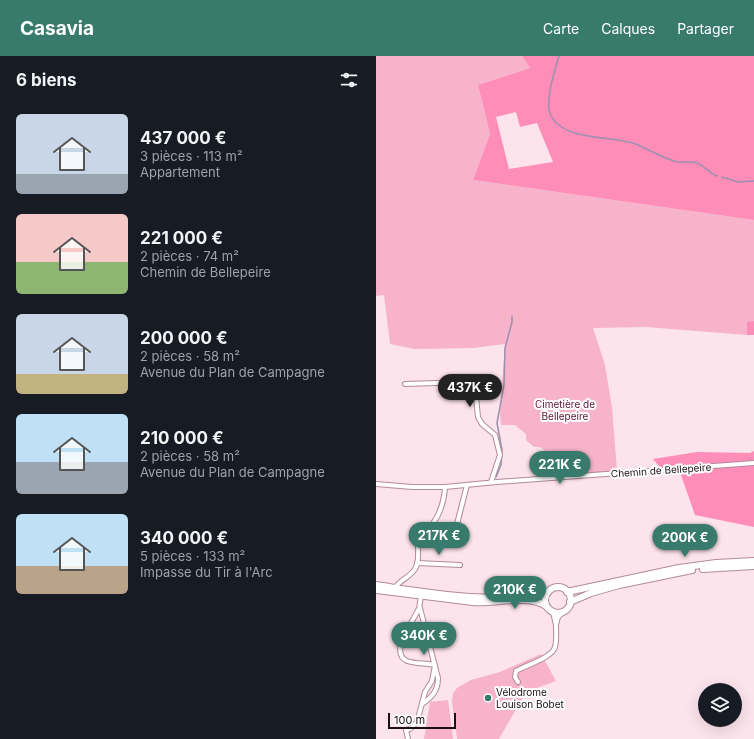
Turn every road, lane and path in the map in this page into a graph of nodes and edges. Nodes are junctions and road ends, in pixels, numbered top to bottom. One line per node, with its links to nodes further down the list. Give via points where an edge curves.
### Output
1 (405, 384): 3 (street, via 474,384 477,391 478,417 482,424 495,434 500,455)
2 (754, 463): 3 (street, Chemin de Bellepeire)
3 (490, 482): 5 (street, Chemin de Bellepeire)
4 (376, 484): 6 (street, Chemin de Bellepeire)
5 (467, 485): 6 (street, Chemin de Bellepeire); 7 (street)
6 (445, 487): 8 (street, via 435,521 430,528)
7 (456, 528)
8 (416, 537)
9 (418, 544): 11 (street)
10 (754, 561): 18 (main road, via 679,568)
11 (417, 563): 12 (street); 15 (street, via 414,571)
12 (460, 565)
13 (754, 566): 20 (main road, via 684,571 591,592)
14 (376, 585): 15 (main road)
15 (395, 588): 17 (main road, via 488,597)
16 (376, 590): 19 (main road)
17 (548, 592): 18 (main road, via 555,588); 21 (main road)
18 (567, 592): 20 (main road)
19 (421, 596): 21 (main road, via 486,603 534,600); 22 (street)
20 (570, 602): 23 (main road)
21 (546, 606): 24 (main road)
22 (420, 608): 26 (street); 26 (street, via 399,650 405,660)
23 (564, 611): 24 (main road); 25 (street, via 558,617)
24 (553, 612): 25 (street)
25 (556, 625): 27 (street, via 554,650 516,671 515,677)
26 (435, 665): 28 (street, via 432,681 426,689); 28 (street, via 437,689)
27 (518, 682)
28 (422, 704): 29 (street, via 417,722 406,730)
29 (408, 739)

